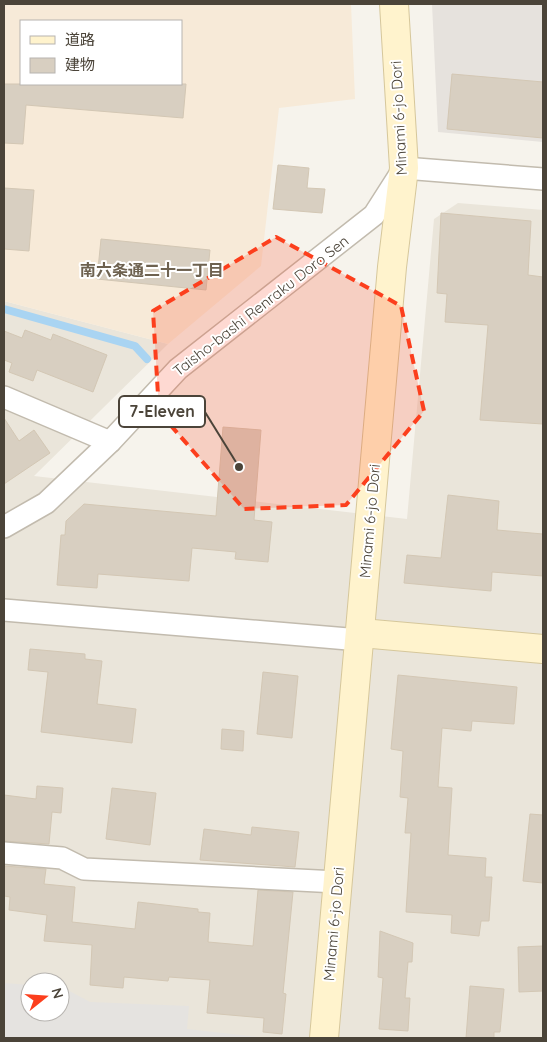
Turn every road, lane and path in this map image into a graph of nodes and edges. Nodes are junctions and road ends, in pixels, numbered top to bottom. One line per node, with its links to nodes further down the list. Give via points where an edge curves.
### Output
1 (394, 4): 2 (street, Minami 6-jo Dori)
2 (404, 168): 3 (street); 5 (street, Taisho-bashi Renraku Doro Sen, via 374,215 178,369); 8 (street, Minami 6-jo Dori, via 392,267)
3 (543, 179)
4 (4, 397): 5 (street)
5 (110, 442): 6 (street, Taisho-bashi Renraku Doro Sen, via 46,503)
6 (4, 527)
7 (4, 610): 8 (street)
8 (360, 636): 9 (street); 11 (street, Minami 6-jo Dori)
9 (543, 649)
10 (4, 853): 11 (street, via 62,858 84,869)
11 (337, 882): 12 (street, Minami 6-jo Dori)
12 (324, 1038)

